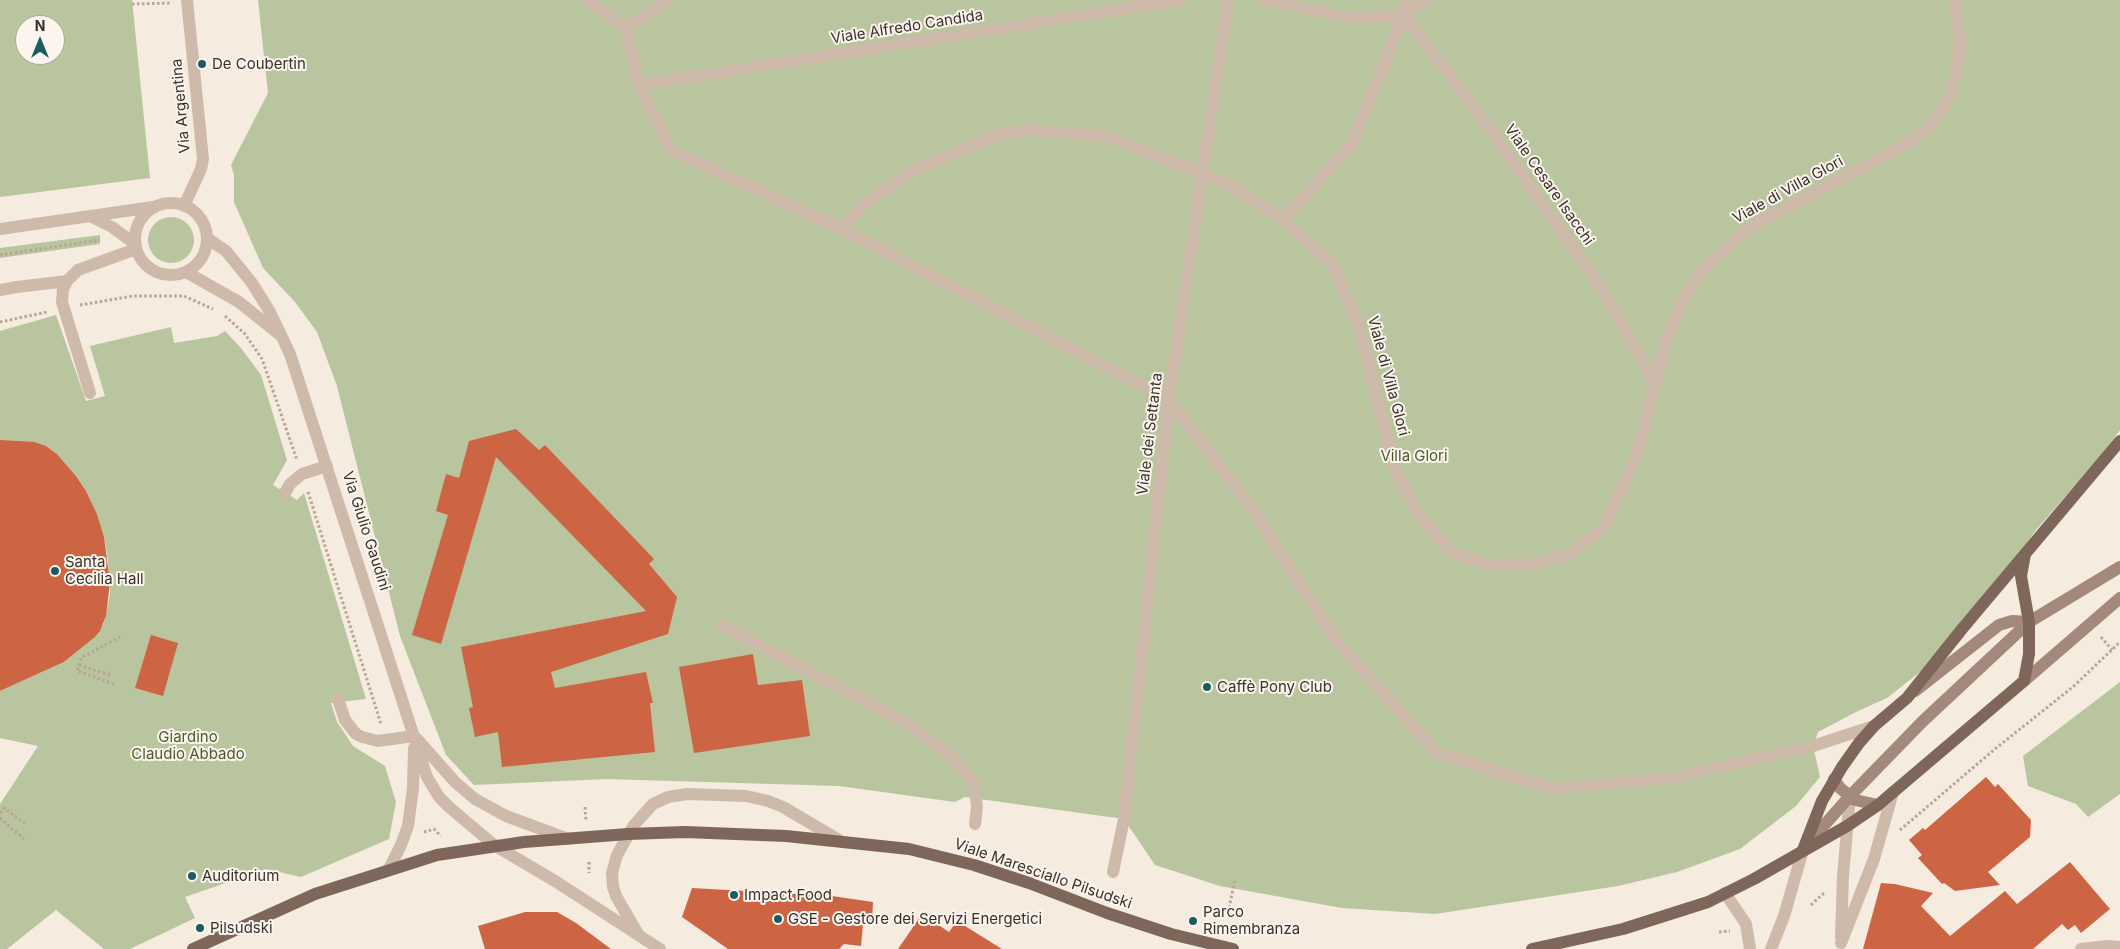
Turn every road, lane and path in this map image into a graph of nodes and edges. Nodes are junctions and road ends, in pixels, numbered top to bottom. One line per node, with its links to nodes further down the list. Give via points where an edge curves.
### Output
1 (187, 0): 17 (street, Via Argentina, via 202,159 201,169)
2 (587, 0): 13 (street)
3 (668, 0): 13 (street)
4 (1181, 0): 14 (street, Viale Alfredo Candida)
5 (1228, 0): 15 (street, Viale dei Settanta)
6 (1265, 0): 12 (street, via 1349,18)
7 (1406, 0): 12 (street)
8 (1426, 0): 12 (street)
9 (1954, 0): 34 (street, Viale di Villa Glori, via 1959,58 1950,97 1928,129 1738,236 1700,273 1681,303)
10 (174, 3): 11 (path)
11 (132, 4)
12 (1404, 15): 19 (street, via 1354,143); 34 (street, Viale Cesare Isacchi, via 1490,128 1601,288)
13 (626, 28): 14 (street)
14 (639, 85): 21 (street, via 672,151)
15 (1201, 173): 19 (street, Viale di Villa Glori, via 1228,184); 21 (street, Viale di Villa Glori, via 1110,137 1032,130 996,135 913,171 864,204); 36 (street, Viale dei Settanta)
16 (158, 206): 17 (street); 18 (street); 24 (street, via 140,222)
17 (184, 206): 22 (street, via 201,219)
18 (92, 217): 20 (street); 24 (street, via 112,227)
19 (1283, 220): 34 (street, Viale di Villa Glori, via 1333,266 1357,320 1395,469 1418,514 1450,550 1486,565 1536,564 1570,553 1604,527 1636,456)
20 (0, 228)
21 (842, 230): 36 (street)
22 (207, 238): 26 (street, via 202,258); 33 (street, Via Giulio Gaudini, via 226,251 243,270)
23 (100, 240): 25 (path)
24 (136, 247): 26 (street, via 153,271 172,275); 27 (street, via 82,268)
25 (0, 255)
26 (186, 272): 33 (street, Via Giulio Gaudini, via 239,302)
27 (67, 281): 28 (street); 29 (street, via 61,297)
28 (0, 290)
29 (64, 308): 30 (path, via 133,296 184,296); 32 (path); 35 (street)
30 (214, 310)
31 (222, 314): 39 (path, via 245,334 262,359)
32 (0, 322)
33 (283, 338): 38 (street, Via Giulio Gaudini, via 299,376)
34 (1655, 383)
35 (90, 393)
36 (1169, 400): 56 (street, via 1251,507 1338,642 1438,753 1552,789 1672,778 1813,746); 79 (street, Viale dei Settanta, via 1124,820)
37 (2120, 441): 41 (main road)
38 (327, 466): 39 (street); 57 (street, Via Giulio Gaudini)
39 (302, 474): 40 (street); 58 (path)
40 (285, 493)
41 (2025, 554): 44 (main road, via 2021,576); 54 (main road)
42 (2120, 567): 44 (main road)
43 (2120, 598): 52 (main road)
44 (2029, 622): 52 (main road, via 2029,660); 54 (main road, via 2012,621 1999,625); 61 (main road, via 1923,721)
45 (722, 625): 66 (street, via 908,724 952,757 974,782)
46 (2098, 633): 49 (path)
47 (122, 636): 50 (path, via 88,653 81,658)
48 (2120, 642): 49 (path)
49 (2112, 650): 68 (path, via 2074,686)
50 (79, 665): 51 (path); 53 (path, via 77,671)
51 (110, 675)
52 (2024, 681): 60 (main road)
53 (114, 684)
54 (1908, 698): 56 (main road)
55 (338, 700): 58 (street, via 345,720 356,734 369,740)
56 (1874, 726): 59 (main road)
57 (414, 736): 58 (street); 73 (street, Via Giulio Gaudini, via 455,782 475,799 506,816); 75 (street, Via Giulio Gaudini, via 424,769 440,797); 78 (street, Via Giulio Gaudini, via 408,826)
58 (387, 741)
59 (1834, 779): 61 (main road); 76 (main road)
60 (1893, 792): 62 (main road); 87 (street, via 1874,859)
61 (1850, 796): 62 (main road); 67 (street); 76 (main road)
62 (1878, 805): 67 (main road)
63 (0, 813): 65 (path, via 4,808)
64 (0, 818): 72 (path)
65 (26, 824)
66 (975, 824)
67 (1847, 826): 76 (main road); 87 (street)
68 (1904, 828)
69 (416, 834): 71 (path, via 434,829)
70 (628, 834): 73 (main road, Viale Maresciallo Pilsudski); 74 (main road, Viale Maresciallo Pilsudski, via 735,833); 74 (street, Viale Maresciallo Pilsudski, via 654,804 668,797 686,794 746,796 768,801); 86 (street, via 617,855 612,880 616,896)
71 (441, 836)
72 (24, 839)
73 (568, 839): 75 (main road, Viale Maresciallo Pilsudski)
74 (839, 840): 91 (main road, Viale Maresciallo Pilsudski, via 909,849 974,865 1171,934)
75 (494, 845): 78 (main road, Viale Maresciallo Pilsudski, via 437,855); 86 (street, Via Giulio Gaudini)
76 (1803, 850): 82 (main road); 94 (street)
77 (589, 862): 80 (path)
78 (389, 869): 89 (main road, Viale Maresciallo Pilsudski, via 315,894)
79 (1113, 872)
80 (589, 873)
81 (1235, 880): 83 (path)
82 (1725, 893): 92 (main road, via 1690,909 1623,929); 93 (street, via 1746,924)
83 (1229, 908)
84 (1733, 930): 85 (path)
85 (1719, 932)
86 (638, 934): 90 (street, Via Giulio Gaudini)
87 (1840, 946)
88 (2120, 947): 95 (street)
89 (193, 949)
90 (660, 949)
91 (1233, 949)
92 (1532, 949)
93 (1750, 949)
94 (1771, 949)
95 (2081, 949)

